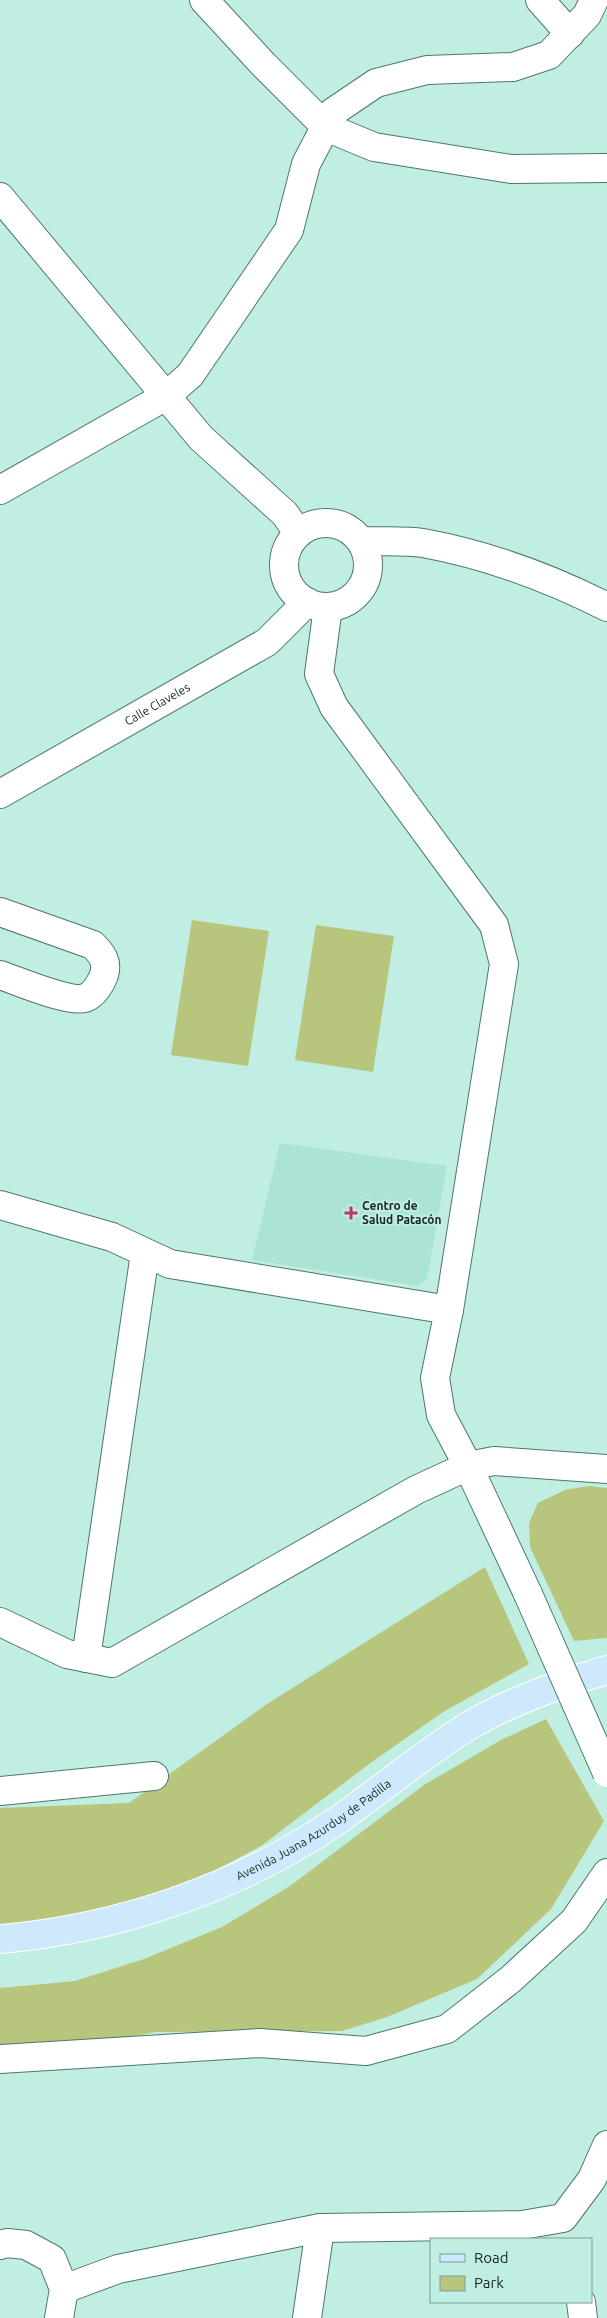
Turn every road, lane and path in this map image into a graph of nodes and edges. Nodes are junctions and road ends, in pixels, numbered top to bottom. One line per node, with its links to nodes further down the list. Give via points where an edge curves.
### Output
1 (204, 0): 5 (street)
2 (540, 0): 4 (street)
3 (594, 0): 4 (street, via 587,15)
4 (570, 34): 5 (street, via 549,55 513,67 427,70 376,83 334,112)
5 (326, 126): 6 (street, via 374,148 511,169); 8 (street, via 306,164 289,230 190,375)
6 (607, 168)
7 (0, 197): 8 (street)
8 (166, 396): 9 (street); 10 (street, via 201,438 285,514)
9 (0, 490)
10 (298, 533): 11 (street, via 325,522 352,530); 12 (street, via 289,544 284,570 288,584 296,594)
11 (362, 541): 12 (street, via 369,565 360,590 340,605); 13 (street, via 421,543 502,562 564,585)
12 (317, 605): 14 (street, Calle Claveles, via 267,642); 19 (street, via 319,674 334,707 494,925 504,964)
13 (607, 607)
14 (0, 794)
15 (0, 912): 16 (street, via 93,945 103,954 106,969 101,984 87,998 74,1000)
16 (0, 975)
17 (0, 1204): 18 (street, via 112,1237)
18 (145, 1252): 19 (street, via 170,1264); 23 (street)
19 (449, 1310): 20 (street, via 435,1378 441,1415)
20 (468, 1466): 21 (street, via 494,1461); 23 (street, via 416,1490 112,1663); 25 (street, bridge)
21 (607, 1469)
22 (0, 1622): 23 (street, via 67,1654)
23 (86, 1658)
24 (607, 1670): 29 (main road, Avenida Juana Azurduy de Padilla, via 513,1702 467,1727 332,1824 258,1868 172,1904 73,1928)
25 (607, 1773)
26 (154, 1776): 27 (street)
27 (0, 1791)
28 (607, 1873): 30 (street, via 574,1921 510,1979 447,2029 366,2051 260,2043)
29 (0, 1939)
30 (0, 2059)
31 (607, 2146): 33 (street)
32 (320, 2228): 33 (street, via 522,2225); 35 (street, via 118,2269); 38 (street)
33 (566, 2229)
34 (0, 2245): 35 (street, via 26,2245 52,2259)
35 (64, 2288): 37 (street)
36 (581, 2303): 39 (street)
37 (59, 2318)
38 (307, 2318)
39 (584, 2318)

